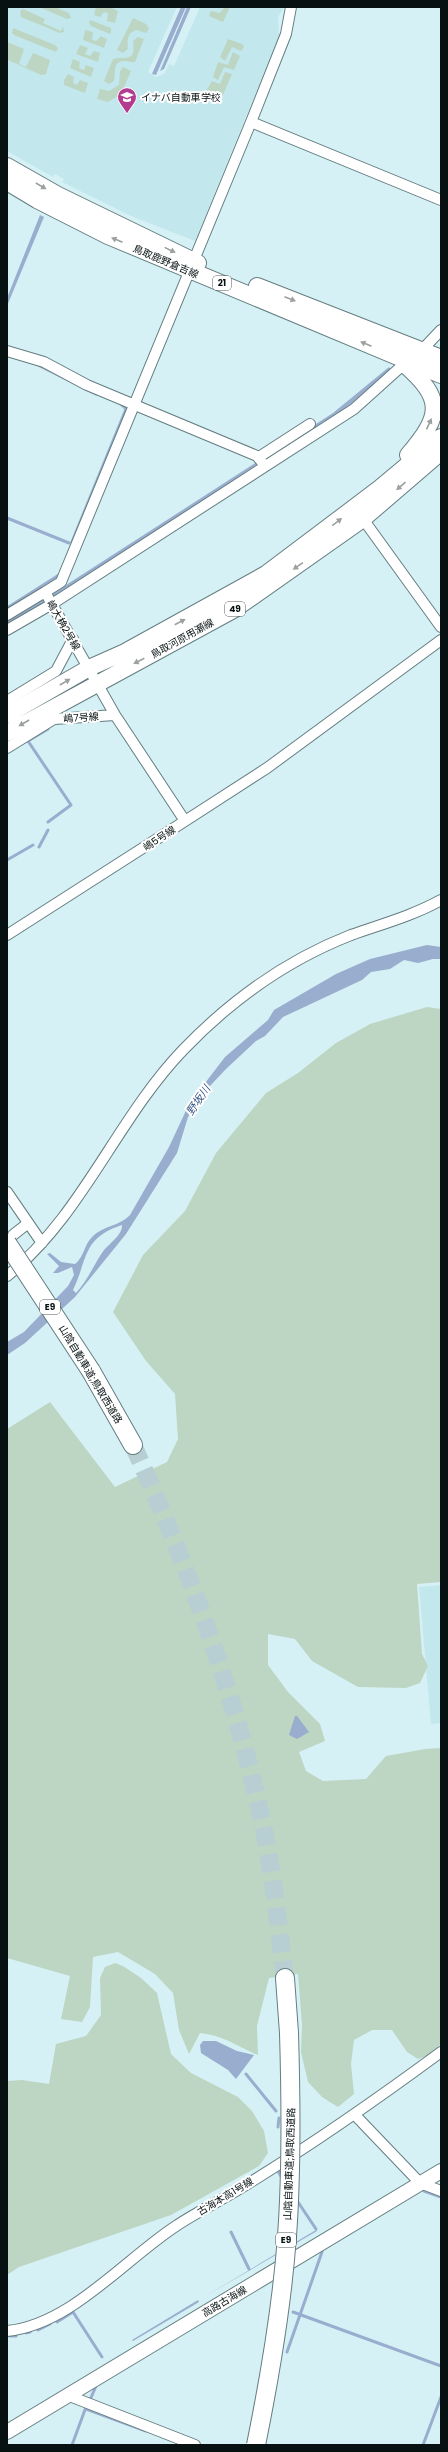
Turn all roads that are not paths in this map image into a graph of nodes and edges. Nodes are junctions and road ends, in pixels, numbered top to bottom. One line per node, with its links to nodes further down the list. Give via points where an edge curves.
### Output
1 (291, 7): 2 (street, via 286,34)
2 (251, 122): 5 (street); 6 (street)
3 (7, 166): 6 (main road, 鳥取鹿野倉吉線 / 21, one-way to 6)
4 (7, 182): 6 (main road, 鳥取鹿野倉吉線 / 21, one-way to 4, via 108,236)
5 (441, 200)
6 (192, 266): 8 (main road, 鳥取鹿野倉吉線 / 21, one-way to 8); 11 (main road, 鳥取鹿野倉吉線 / 21, one-way to 6); 13 (street)
7 (441, 330): 8 (street)
8 (422, 350): 10 (main road, 鳥取鹿野倉吉線 / 21)
9 (7, 351): 13 (street, via 44,362 87,385)
10 (441, 358)
11 (399, 360): 12 (main road, 鳥取鹿野倉吉線 / 21); 18 (street, via 354,409); 19 (main road, one-way to 11, via 422,439 434,414 432,393 423,381)
12 (441, 374)
13 (134, 404): 17 (street); 21 (street, via 61,582)
14 (310, 424): 17 (street)
15 (441, 437): 19 (main road, 鳥取河原用瀬線 / 49)
16 (440, 453): 20 (main road, 鳥取河原用瀬線 / 49, one-way to 20)
17 (259, 457): 18 (street)
18 (265, 466): 22 (street)
19 (380, 488): 28 (main road, 鳥取河原用瀬線 / 49, one-way to 19, via 125,652 266,574)
20 (363, 519): 24 (street); 28 (main road, 鳥取河原用瀬線 / 49, one-way to 28, via 234,609)
21 (45, 592): 22 (street, 嶋大桷2号線); 23 (street, 嶋大桷2号線)
22 (52, 604): 25 (street); 26 (street, 嶋大桷2号線)
23 (7, 615)
24 (441, 627)
25 (7, 630)
26 (73, 639): 28 (street, 嶋大桷2号線); 29 (street, via 56,671)
27 (441, 640): 34 (street, via 267,768)
28 (93, 675): 30 (main road, 鳥取河原用瀬線 / 49, one-way to 28); 31 (street, 嶋5号線); 32 (main road, 鳥取河原用瀬線 / 49, one-way to 32)
29 (7, 702)
30 (7, 715)
31 (115, 715): 33 (street, 嶋7号線, via 54,719); 34 (street, 嶋5号線)
32 (7, 733)
33 (7, 748)
34 (185, 821): 36 (street, 嶋5号線)
35 (441, 900): 40 (street, via 399,920 351,935 304,956 253,988 226,1010 159,1076 135,1108 66,1216)
36 (7, 935)
37 (7, 1192): 38 (street)
38 (27, 1224): 39 (street); 40 (street)
39 (9, 1238): 44 (highway, bridge, via 43,1287)
40 (42, 1243): 43 (street)
41 (7, 1253): 44 (highway, 山陰自動車道;鳥取西道路 / E9)
42 (7, 1264): 44 (highway)
43 (7, 1276)
44 (56, 1321): 45 (highway, 山陰自動車道;鳥取西道路 / E9)
45 (129, 1448)
46 (281, 1978): 47 (highway, 山陰自動車道;鳥取西道路 / E9)
47 (286, 2033): 58 (highway, 山陰自動車道;鳥取西道路 / E9, via 279,2236 269,2327); 59 (highway, 山陰自動車道;鳥取西道路 / E9, bridge, via 291,2099 287,2236 276,2328)
48 (441, 2052): 49 (street, 古海本高1号線)
49 (355, 2115): 51 (street); 54 (street, 古海本高1号線, via 177,2225 141,2250 69,2309 38,2324)
50 (441, 2171): 51 (main road, 高路古海線)
51 (420, 2183): 52 (street); 53 (main road, 高路古海線)
52 (441, 2191)
53 (293, 2259): 55 (main road, 高路古海線); 60 (street, via 284,2338)
54 (7, 2331)
55 (67, 2395): 56 (main road, 高路古海線); 57 (street)
56 (7, 2432)
57 (195, 2445)
58 (249, 2445)
59 (256, 2445)
60 (265, 2445)

